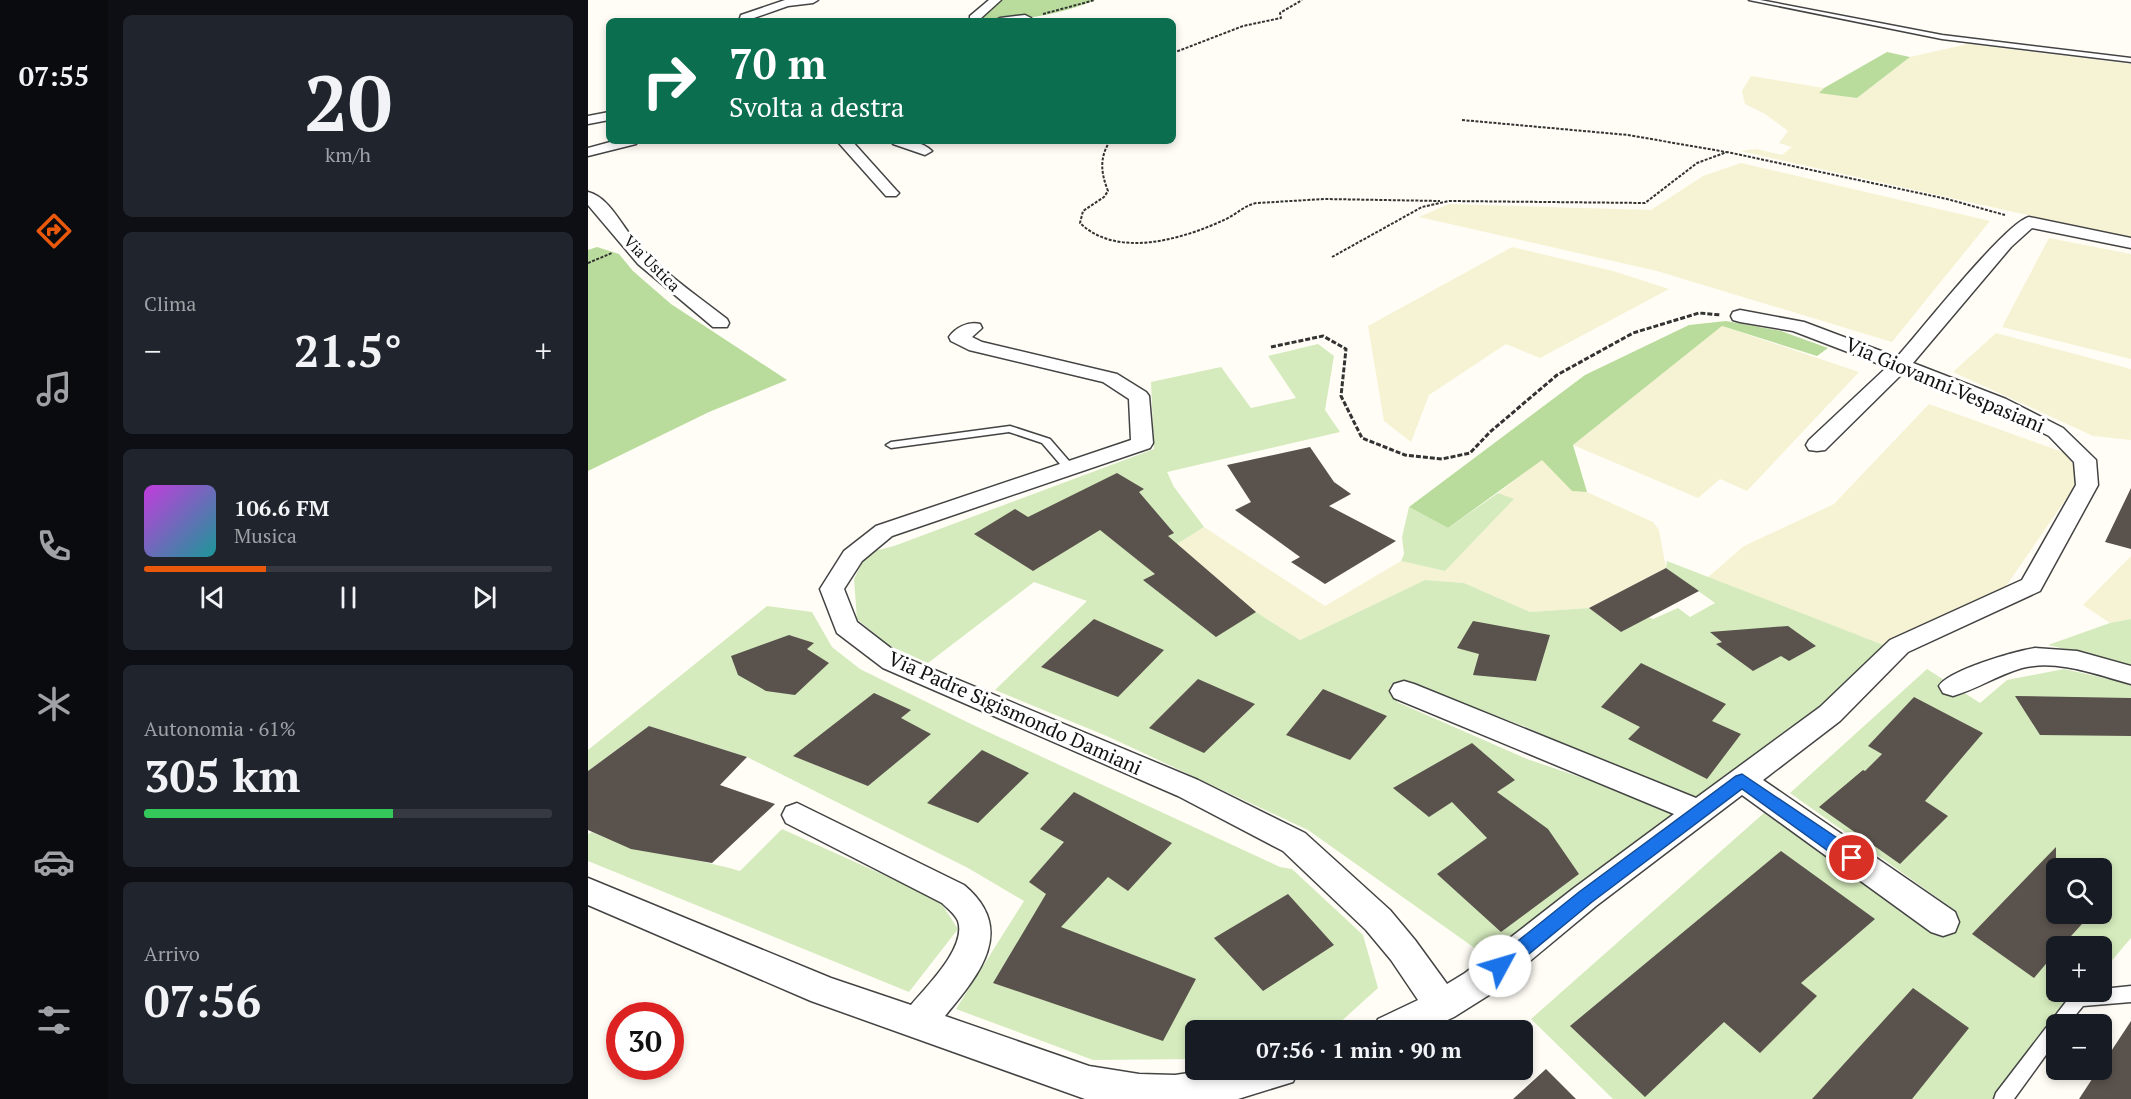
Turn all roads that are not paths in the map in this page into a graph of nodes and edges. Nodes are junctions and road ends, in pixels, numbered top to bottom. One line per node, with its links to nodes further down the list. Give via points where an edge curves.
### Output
1 (813, 0): 4 (street, via 763,9)
2 (996, 0): 5 (street)
3 (1752, 0): 6 (lane, via 1942,37)
4 (745, 18)
5 (974, 18)
6 (2131, 60)
7 (606, 117): 8 (street)
8 (588, 120)
9 (619, 144): 13 (street)
10 (847, 144): 14 (street)
11 (906, 144): 12 (street)
12 (925, 151)
13 (588, 152)
14 (891, 193)
15 (592, 205): 18 (street, Via Ustica, via 633,249)
16 (2131, 243): 20 (street, via 2029,222 2005,243)
17 (1740, 316): 20 (street, Via Giovanni Vespasiani, via 1797,326)
18 (720, 323)
19 (972, 328): 23 (street, Via Padre Sigismondo Damiani, via 958,337 976,346 1110,378 1139,396 1142,443)
20 (1902, 364): 22 (street); 27 (street, Via Giovanni Vespasiani, via 1999,403 2056,432 2085,460 2087,485 2031,585 1899,646 1830,714)
21 (891, 444): 23 (lane, via 1010,429 1046,441)
22 (1817, 445)
23 (1070, 469): 33 (street, Via Padre Sigismondo Damiani, via 884,531 853,556 832,589 846,627 892,662 1188,788 1294,842 1378,920)
24 (2131, 675): 25 (street, via 2048,657 2022,659)
25 (1953, 686)
26 (1404, 691): 28 (street)
27 (1742, 780): 28 (street, Via Giovanni Vespasiani); 31 (street)
28 (1701, 812): 33 (street, Via Giovanni Vespasiani)
29 (797, 815): 36 (street, via 953,894 971,913 976,932 972,951)
30 (588, 891): 36 (street, via 823,990)
31 (1943, 922)
32 (2131, 994): 34 (lane, via 2078,999)
33 (1442, 1006): 35 (street)
34 (2066, 1014)
35 (1413, 1020)
36 (918, 1023): 38 (street, via 1073,1078 1121,1088 1192,1091)
37 (2046, 1041): 39 (lane)
38 (1245, 1080)
39 (2002, 1099)

